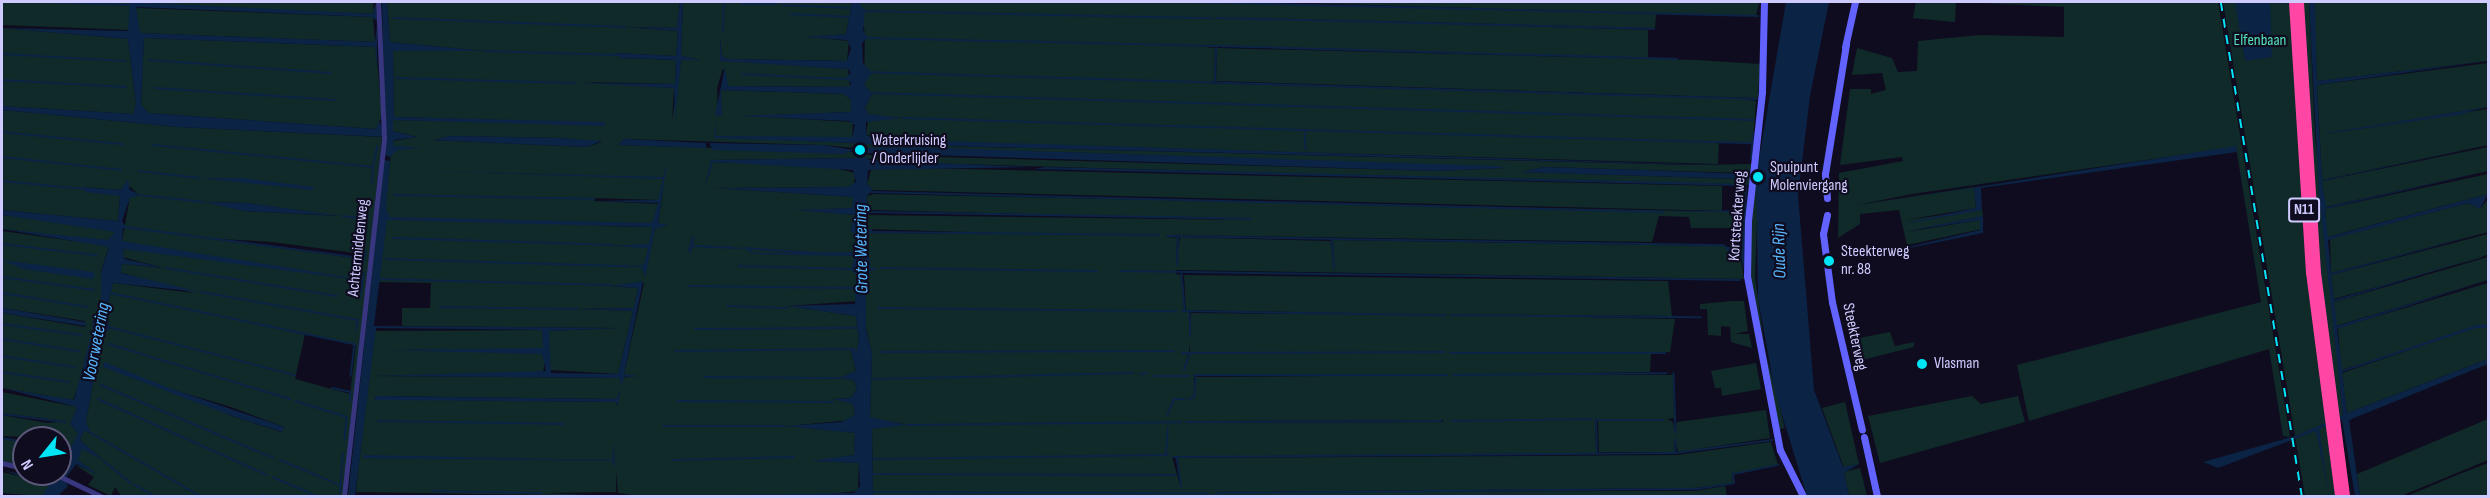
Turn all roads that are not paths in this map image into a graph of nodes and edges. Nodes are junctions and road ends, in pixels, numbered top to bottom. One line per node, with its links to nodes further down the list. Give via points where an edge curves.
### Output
1 (378, 2): 10 (street, Achtermiddenweg, via 384,135)
2 (1764, 2): 11 (main road, Kortsteekterweg, via 1762,92 1748,221 1747,276 1780,450)
3 (1856, 2): 12 (main road, Steekterweg, via 1827,163 1825,239 1854,405)
4 (2293, 2): 6 (highway, N11, via 2300,162)
5 (2299, 2): 6 (highway, N11, via 2310,194)
6 (2330, 417): 7 (highway, N11)
7 (2331, 428): 13 (highway, N11); 14 (highway, N11)
8 (72, 480): 9 (street)
9 (101, 496)
10 (344, 496)
11 (1803, 496)
12 (1877, 496)
13 (2339, 496)
14 (2345, 496)

